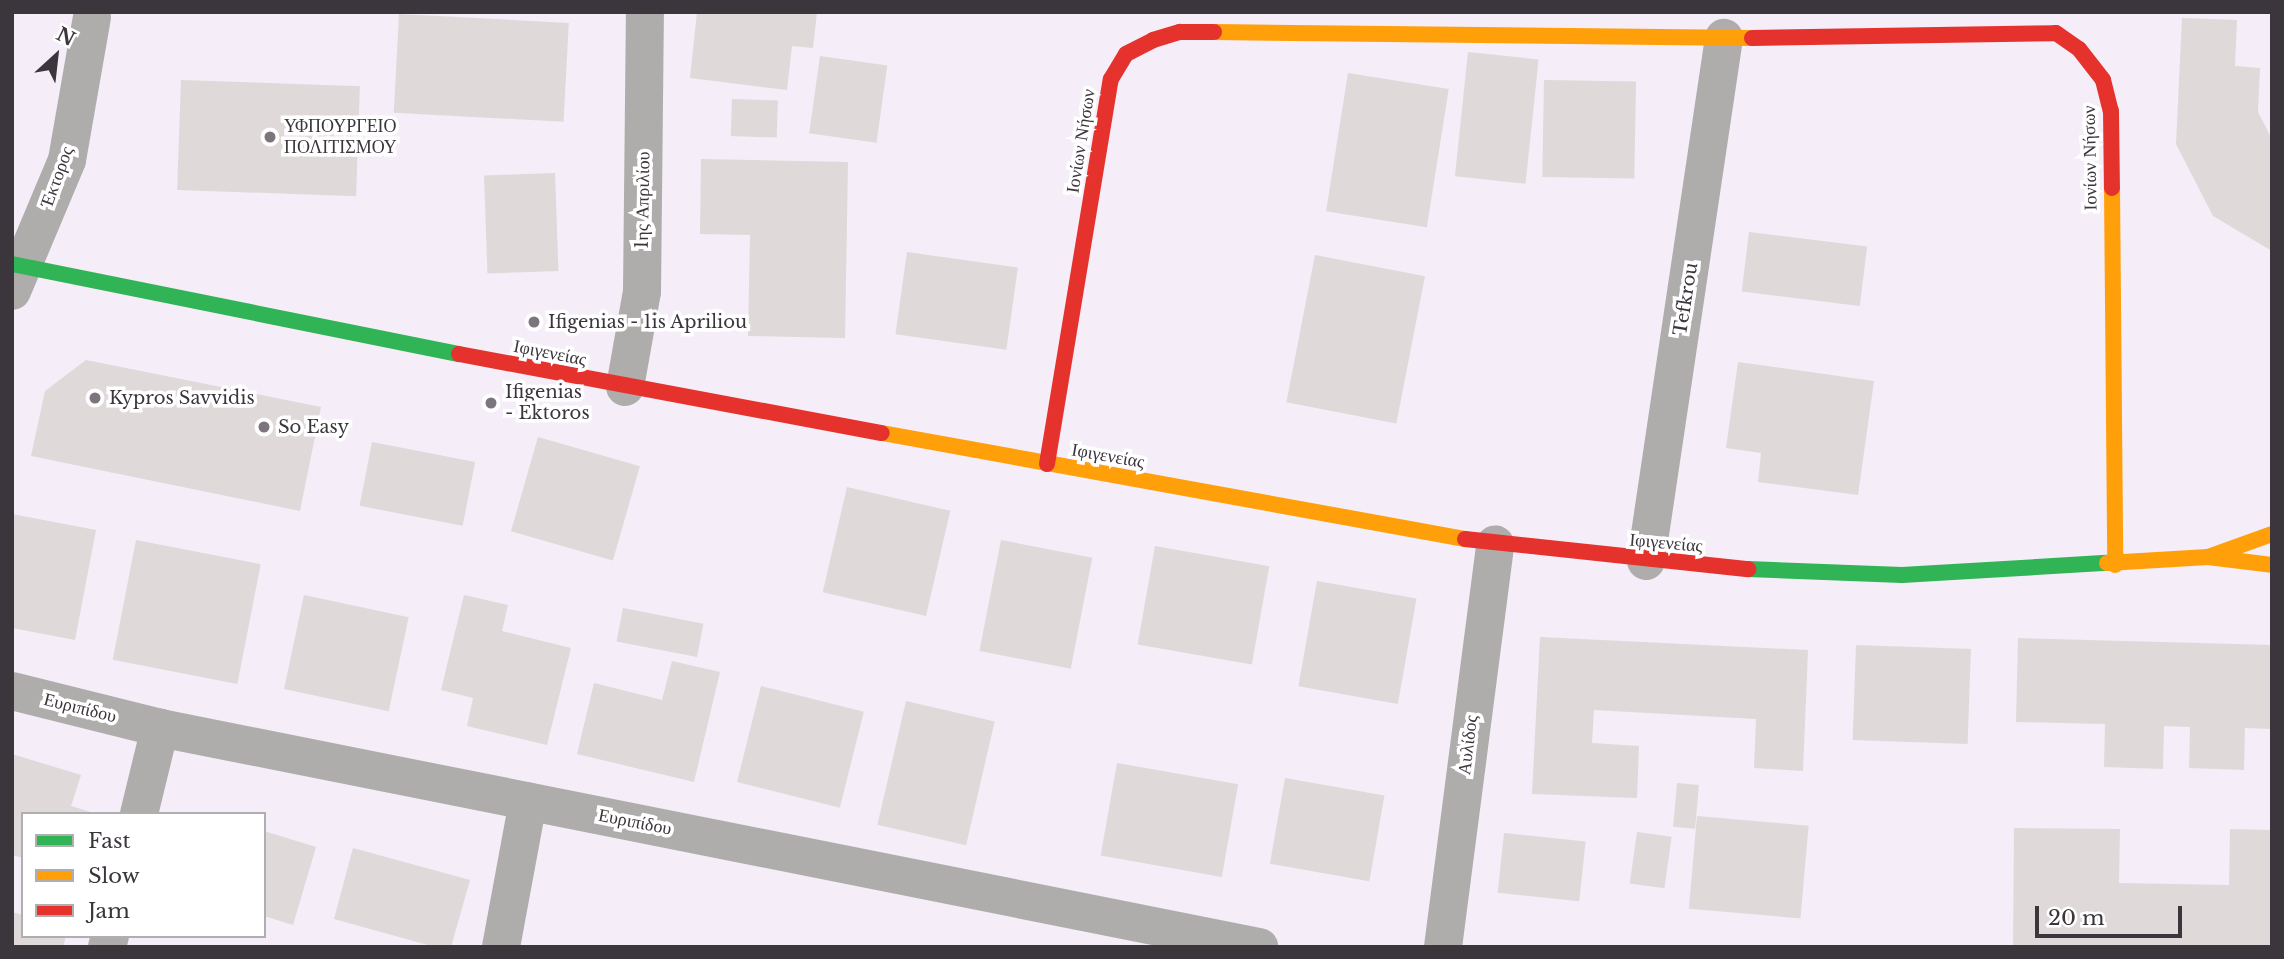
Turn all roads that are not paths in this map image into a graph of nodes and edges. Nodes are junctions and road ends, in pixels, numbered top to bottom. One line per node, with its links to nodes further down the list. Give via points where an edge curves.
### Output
1 (645, 12): 5 (street, 1ης Απριλίου, via 642,292)
2 (92, 17): 4 (street, Έκτορος, via 67,160)
3 (1724, 38): 6 (street, Ιονίων Νήσων, via 1180,32 1126,54 1111,79); 10 (street, Tefkrou); 11 (street, Ιονίων Νήσων, via 2056,33 2080,49 2103,80 2111,111)
4 (15, 274): 5 (street, Ιφιγενείας)
5 (625, 387): 6 (street, Ιφιγενείας)
6 (1047, 464): 8 (street, Ιφιγενείας)
7 (2272, 534): 9 (street, Ιφιγενείας)
8 (1494, 544): 10 (street, Ιφιγενείας); 19 (street, Αυλίδος)
9 (2208, 557): 11 (street, Ιφιγενείας); 12 (street, Ιφιγενείας)
10 (1646, 561): 11 (street, Ιφιγενείας, via 1782,572 1902,575)
11 (2115, 565)
12 (2272, 565)
13 (12, 691): 14 (street, Ευριπίδου)
14 (160, 728): 15 (street, Ευριπίδου); 16 (street)
15 (528, 801): 17 (street); 18 (street, Ευριπίδου)
16 (139, 812)
17 (501, 947)
18 (1259, 947)
19 (1443, 947)

